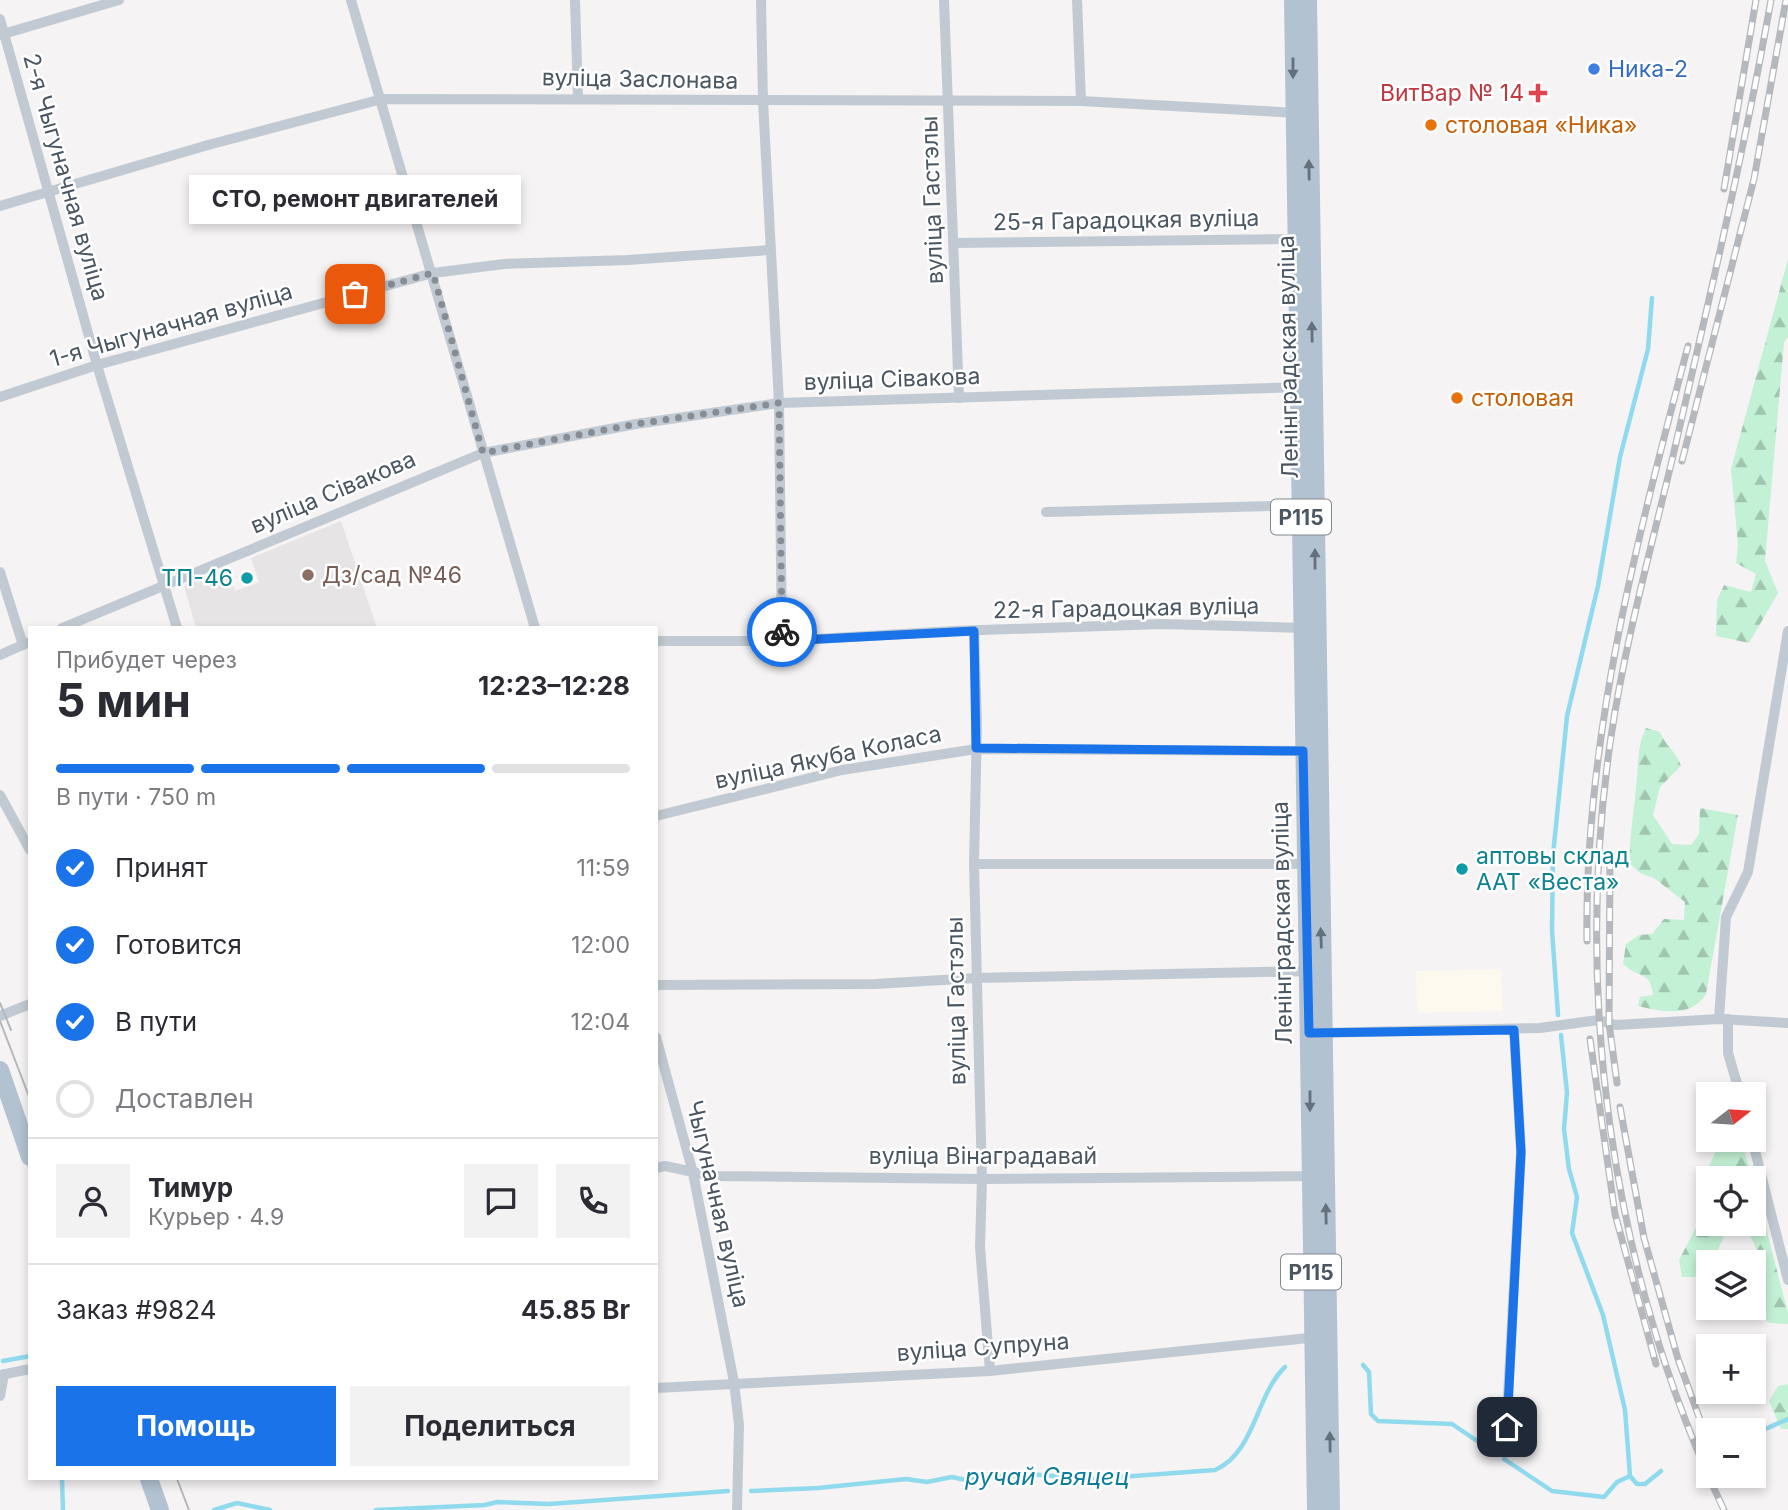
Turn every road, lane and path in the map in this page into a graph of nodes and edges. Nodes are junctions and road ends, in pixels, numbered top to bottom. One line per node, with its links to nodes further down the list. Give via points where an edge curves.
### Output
1 (119, 0): 10 (street)
2 (351, 0): 11 (street)
3 (575, 0): 12 (street)
4 (761, 0): 13 (street)
5 (944, 0): 15 (street, вуліца Гастэлы)
6 (1077, 0): 14 (street)
7 (1293, 0): 16 (main road, Ленінградская вуліца / Р115, one-way to 16)
8 (1307, 0): 16 (main road, Ленінградская вуліца / Р115)
9 (0, 19): 10 (street, 2-я Чыгуначная вуліца)
10 (2, 34): 17 (street, 2-я Чыгуначная вуліца)
11 (382, 99): 12 (street, вуліца Заслонава); 17 (street, вуліца Заслонава); 22 (street)
12 (578, 99): 13 (street, вуліца Заслонава)
13 (763, 101): 15 (street, вуліца Заслонава); 21 (street)
14 (1081, 101): 15 (street, вуліца Заслонава); 16 (street, вуліца Заслонава)
15 (949, 103): 20 (street, вуліца Гастэлы)
16 (1301, 113): 19 (main road, Ленінградская вуліца / Р115)
17 (48, 191): 18 (street, вуліца Заслонава); 23 (street, 2-я Чыгуначная вуліца)
18 (0, 206)
19 (1303, 239): 20 (street, 25-я Гарадоцкая вуліца); 24 (main road, Ленінградская вуліца / Р115)
20 (955, 243): 26 (street, вуліца Гастэлы)
21 (770, 250): 22 (street, 1-я Чыгуначная вуліца, via 505,264); 27 (street)
22 (433, 273): 23 (street, 1-я Чыгуначная вуліца); 28 (street)
23 (97, 365): 25 (street, 1-я Чыгуначная вуліца); 32 (street, 2-я Чыгуначная вуліца)
24 (1307, 387): 26 (street, вуліца Сівакова); 29 (main road, Ленінградская вуліца / Р115)
25 (0, 397)
26 (959, 398): 27 (street, вуліца Сівакова)
27 (779, 403): 28 (street, вуліца Сівакова); 40 (street)
28 (483, 453): 32 (street, вуліца Сівакова); 35 (street)
29 (1308, 505): 30 (street); 36 (main road, Ленінградская вуліца / Р115)
30 (1046, 512)
31 (0, 572): 41 (street)
32 (164, 585): 33 (street, вуліца Сівакова); 34 (street, 2-я Чыгуначная вуліца)
33 (67, 626)
34 (176, 626)
35 (534, 626)
36 (1309, 628): 37 (street, 22-я Гарадоцкая вуліца, via 1162,624); 44 (main road, Ленінградская вуліца / Р115)
37 (974, 631): 40 (street, 22-я Гарадоцкая вуліца); 43 (street, вуліца Гастэлы)
38 (1788, 631): 55 (street, via 1748,872 1726,917)
39 (658, 641): 40 (street, 22-я Гарадоцкая вуліца)
40 (782, 641)
41 (27, 643): 42 (street)
42 (0, 655)
43 (976, 748): 44 (street, вуліца Якуба Коласа); 46 (street, вуліца Якуба Коласа, via 842,770); 48 (street, вуліца Гастэлы)
44 (1310, 751): 49 (main road, Ленінградская вуліца / Р115)
45 (0, 795): 47 (street)
46 (658, 816)
47 (28, 846)
48 (974, 864): 49 (street); 51 (street, вуліца Гастэлы)
49 (1312, 864): 50 (main road, Ленінградская вуліца / Р115)
50 (1315, 971): 51 (street); 58 (main road, Ленінградская вуліца / Р115)
51 (976, 978): 52 (street, via 875,984); 67 (street, вуліца Гастэлы)
52 (658, 985)
53 (28, 1005): 54 (street)
54 (0, 1016)
55 (1723, 1019): 56 (street); 57 (street, via 1616,1025 1598,1020); 61 (street)
56 (1788, 1023)
57 (1514, 1030): 58 (street); 76 (street, via 1521,1152)
58 (1316, 1033): 66 (main road, Ленінградская вуліца / Р115)
59 (658, 1044): 65 (street, Чыгуначная вуліца)
60 (0, 1070): 62 (main road)
61 (1736, 1082)
62 (28, 1151)
63 (1755, 1152): 68 (street)
64 (658, 1168): 65 (street, вуліца Вінаградавай)
65 (693, 1173): 67 (street, вуліца Вінаградавай); 73 (street, Чыгуначная вуліца)
66 (1318, 1176): 67 (street, вуліца Вінаградавай); 69 (main road, Ленінградская вуліца / Р115)
67 (982, 1179): 71 (street, вуліца Гастэлы, via 980,1247)
68 (1788, 1280)
69 (1320, 1337): 71 (street, вуліца Супруна); 80 (main road, Ленінградская вуліца / Р115); 81 (main road, Ленінградская вуліца / Р115, one-way to 69)
70 (28, 1369): 72 (street)
71 (990, 1371): 73 (street, вуліца Супруна)
72 (2, 1374): 75 (street)
73 (733, 1382): 74 (street, вуліца Супруна); 79 (street, Чыгуначная вуліца, via 739,1425)
74 (658, 1388)
75 (0, 1396)
76 (1505, 1453)
77 (149, 1480): 78 (main road)
78 (160, 1510)
79 (737, 1510)
80 (1315, 1510)
81 (1331, 1510)

